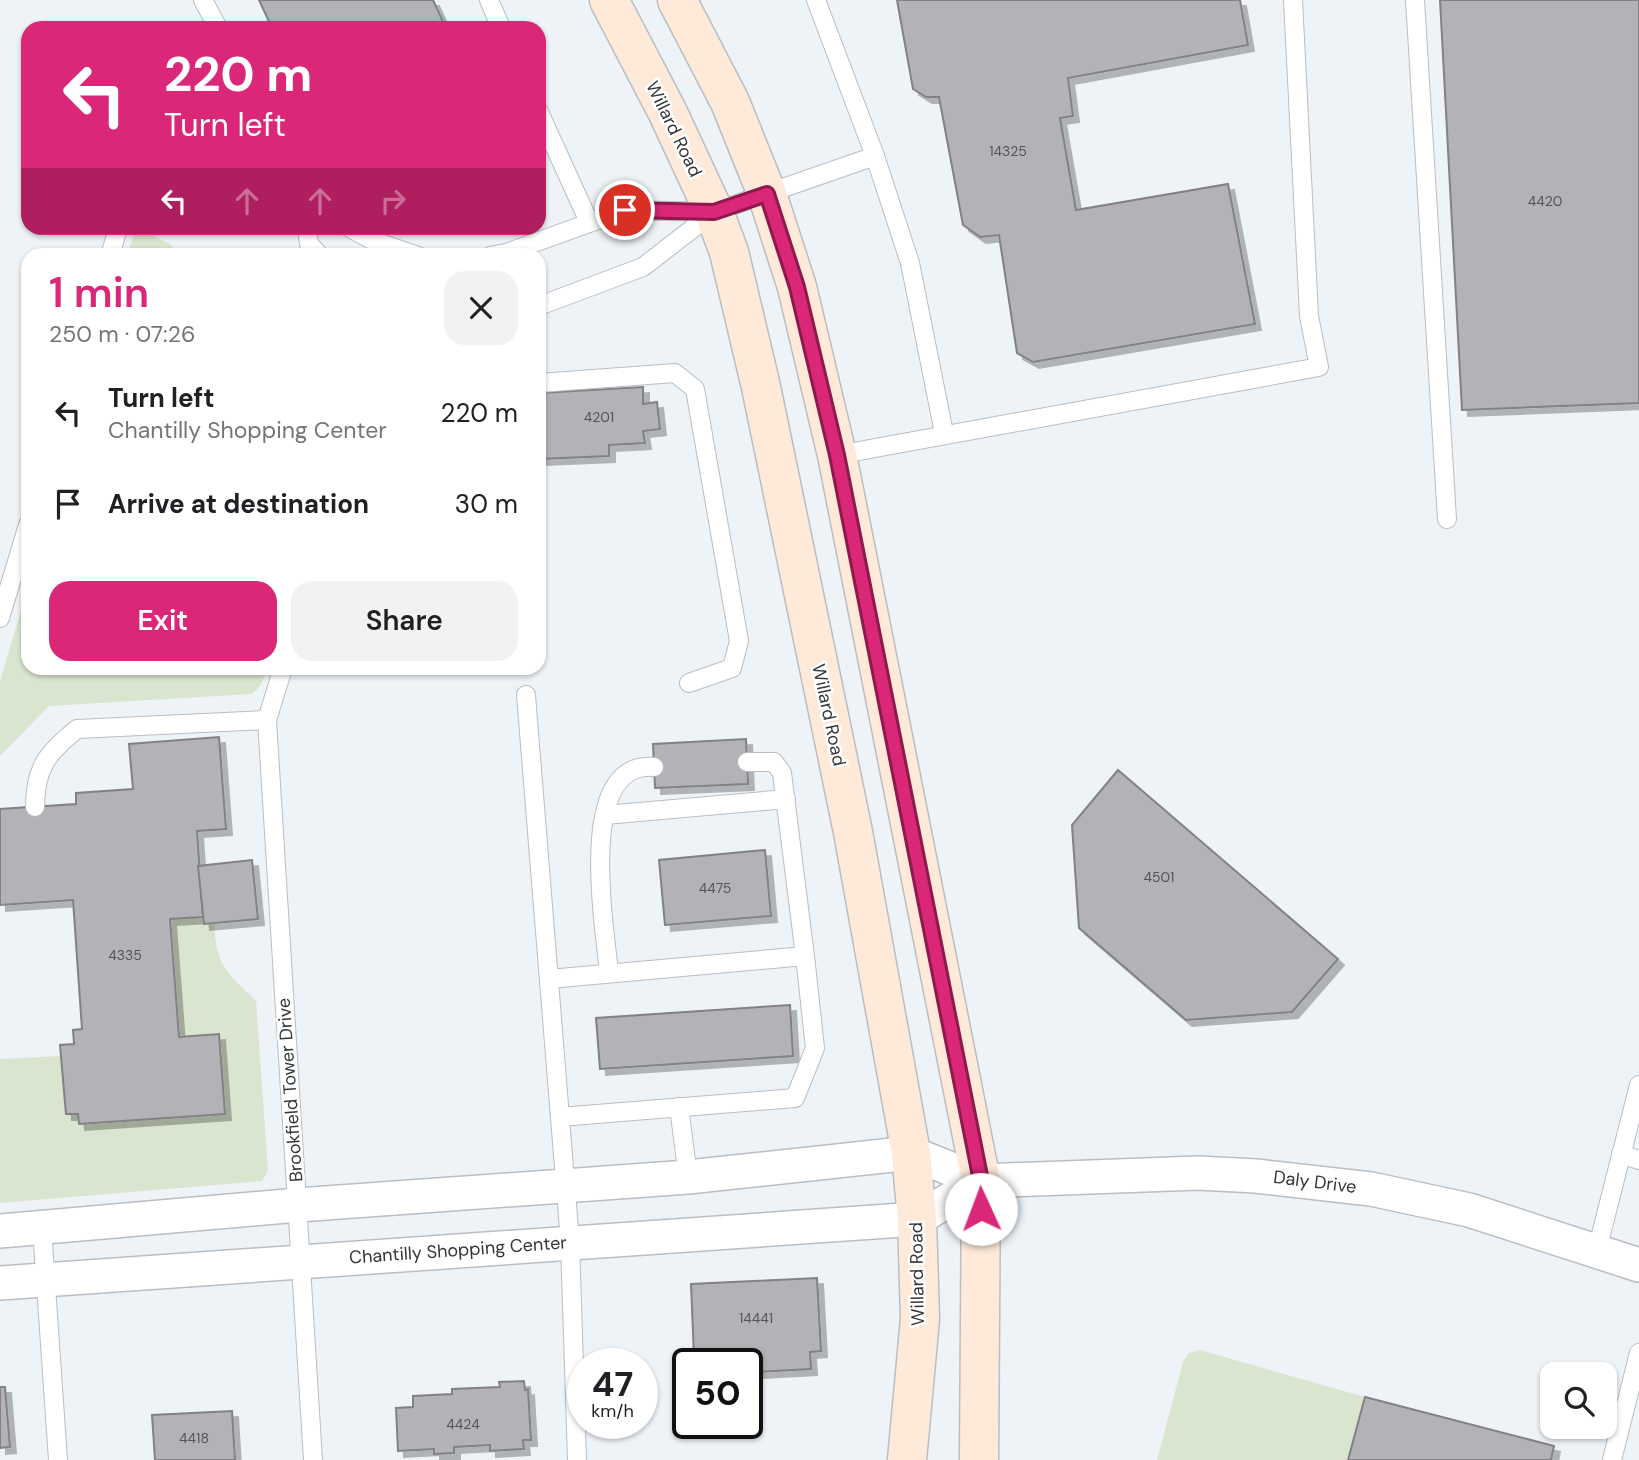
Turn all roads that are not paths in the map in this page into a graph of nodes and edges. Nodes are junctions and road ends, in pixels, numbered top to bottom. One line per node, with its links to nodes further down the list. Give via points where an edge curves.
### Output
1 (203, 0): 8 (lane)
2 (489, 0): 9 (lane)
3 (609, 0): 13 (main road, Willard Road)
4 (677, 0): 12 (main road, via 730,102)
5 (816, 0): 11 (lane)
6 (1293, 0): 20 (lane, via 1309,316 1319,367)
7 (1415, 0): 22 (lane)
8 (214, 21)
9 (498, 21)
10 (546, 127): 14 (lane)
11 (874, 156): 12 (lane); 20 (lane, via 910,263)
12 (767, 194): 13 (lane); 21 (main road, via 797,287)
13 (714, 212): 14 (lane, via 625,210); 18 (lane, via 643,267); 40 (main road, Willard Road, via 744,308 766,412 853,832)
14 (589, 222): 17 (lane)
15 (363, 235): 16 (lane)
16 (394, 248)
17 (519, 248)
18 (546, 303)
19 (546, 382): 26 (lane, via 675,373 695,389 739,641 732,668)
20 (944, 433): 21 (lane)
21 (837, 455): 44 (main road)
22 (1447, 519)
23 (21, 548): 24 (lane)
24 (0, 618)
25 (281, 675): 28 (lane, Brookfield Tower Drive)
26 (689, 683)
27 (526, 695): 36 (lane)
28 (267, 720): 32 (lane, via 76,729 57,744 40,770); 46 (lane, Brookfield Tower Drive)
29 (747, 762): 31 (lane, via 774,762 782,773)
30 (654, 767): 33 (lane, via 638,765 621,775 609,794)
31 (786, 799): 33 (lane); 34 (lane)
32 (34, 807)
33 (605, 815): 35 (lane, via 599,855)
34 (805, 956): 35 (lane); 38 (lane, via 815,1048 795,1098)
35 (609, 974): 36 (lane)
36 (549, 979): 39 (lane)
37 (1639, 1085): 41 (lane)
38 (679, 1107): 39 (lane); 43 (lane)
39 (560, 1117): 45 (lane)
40 (911, 1153): 43 (street); 44 (street, Daly Drive); 47 (main road, Willard Road)
41 (1621, 1154): 42 (lane); 51 (lane)
42 (1639, 1160)
43 (688, 1177): 45 (street)
44 (981, 1181): 47 (street, Daly Drive); 51 (street, Daly Drive, via 1139,1173 1314,1181 1438,1202); 61 (main road)
45 (566, 1184): 46 (street); 50 (lane)
46 (298, 1205): 48 (street); 52 (lane, Brookfield Tower Drive)
47 (917, 1219): 50 (street, Chantilly Shopping Center); 60 (main road, Willard Road, via 920,1320)
48 (42, 1228): 49 (street); 54 (lane)
49 (0, 1231)
50 (570, 1242): 52 (street, Chantilly Shopping Center); 59 (lane)
51 (1597, 1250): 53 (street, Daly Drive)
52 (301, 1261): 54 (street, Chantilly Shopping Center); 58 (lane, Brookfield Tower Drive)
53 (1639, 1265)
54 (45, 1280): 55 (street, Chantilly Shopping Center); 57 (lane)
55 (0, 1283)
56 (1639, 1353): 62 (lane)
57 (58, 1460)
58 (313, 1460)
59 (577, 1460)
60 (907, 1460)
61 (979, 1460)
62 (1612, 1460)

